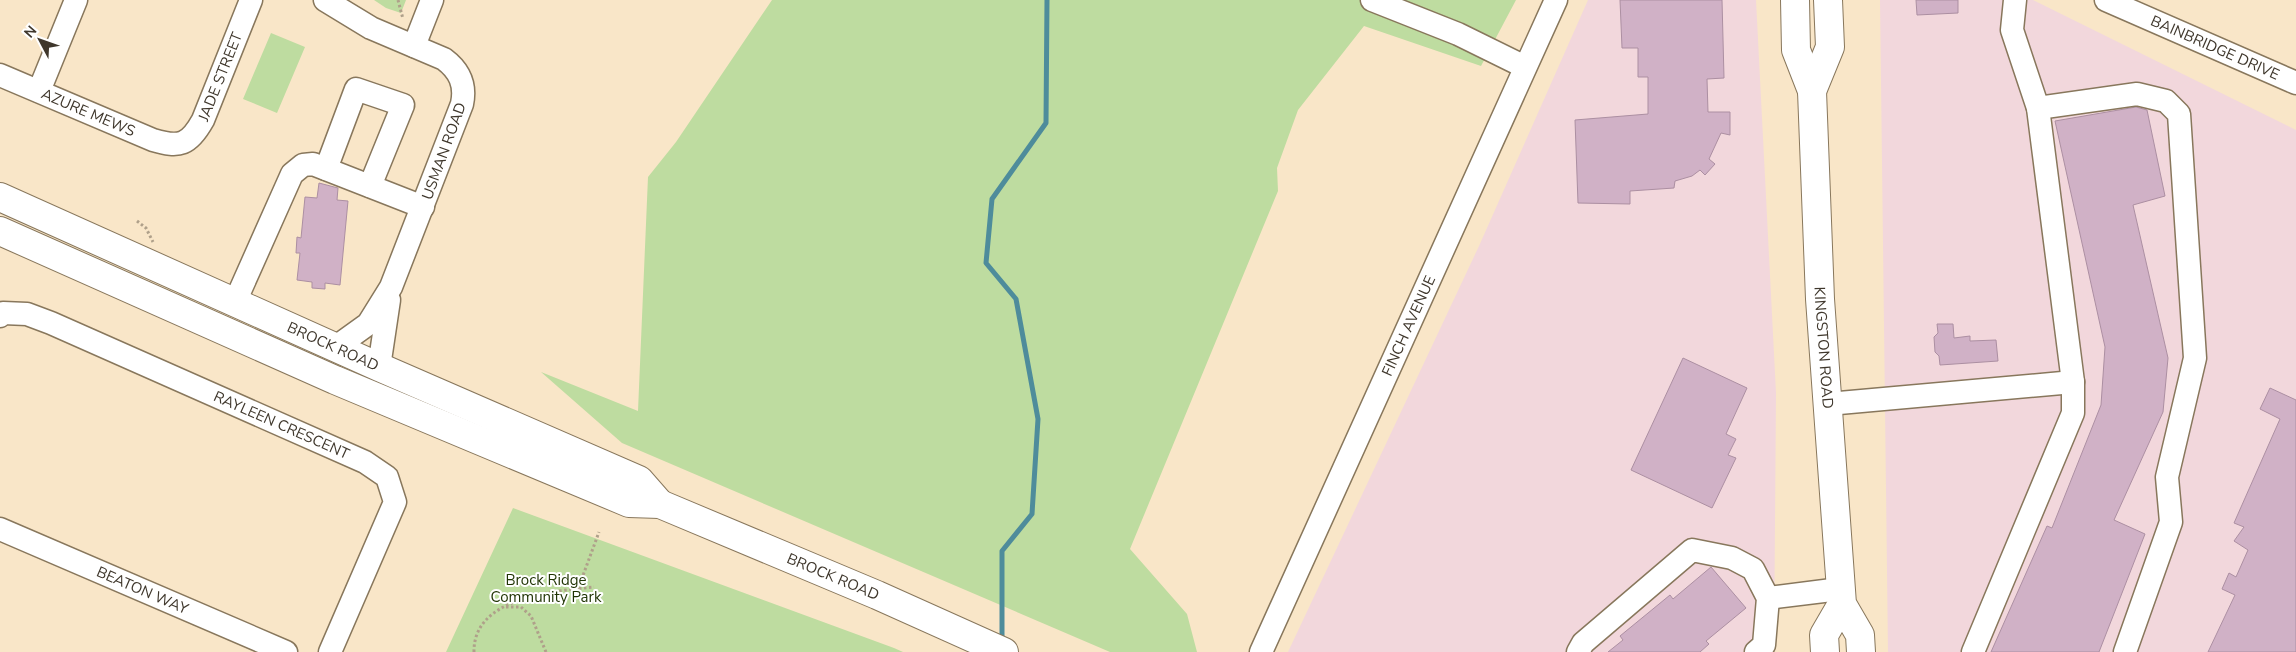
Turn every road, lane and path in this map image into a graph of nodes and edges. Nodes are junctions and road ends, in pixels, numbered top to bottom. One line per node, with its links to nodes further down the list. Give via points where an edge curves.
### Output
1 (76, 0): 17 (street)
2 (251, 0): 20 (street, JADE STREET, via 203,120 188,141)
3 (325, 0): 13 (street, USMAN ROAD, via 370,28)
4 (398, 0): 12 (path)
5 (432, 0): 13 (street)
6 (1372, 0): 14 (street, via 1458,34)
7 (1556, 0): 14 (street, FINCH AVENUE)
8 (1795, 0): 18 (main road, KINGSTON ROAD, via 1796,50)
9 (1828, 0): 18 (main road, KINGSTON ROAD, via 1830,47)
10 (2015, 0): 19 (street, via 2012,30)
11 (2106, 0): 16 (street, BAINBRIDGE DRIVE)
12 (403, 19)
13 (414, 46): 24 (street, USMAN ROAD, via 453,65 465,92)
14 (1525, 67): 47 (street, FINCH AVENUE)
15 (0, 75): 17 (street, AZURE MEWS)
16 (2296, 83)
17 (39, 91): 20 (street, AZURE MEWS, via 153,140)
18 (1812, 91): 33 (main road, KINGSTON ROAD, via 1820,299)
19 (2038, 108): 32 (street); 53 (street, via 2138,94 2166,101 2180,114 2195,358 2167,477 2171,522)
20 (178, 145)
21 (326, 169): 22 (street); 22 (street, via 356,89 403,105); 27 (street, via 314,164 303,165 292,174)
22 (370, 186): 24 (street)
23 (0, 197): 27 (main road, BROCK ROAD)
24 (423, 206): 26 (street, USMAN ROAD)
25 (0, 231): 31 (main road, BROCK ROAD)
26 (391, 287): 29 (street, USMAN ROAD, via 368,324); 30 (street, USMAN ROAD)
27 (235, 302): 29 (main road, BROCK ROAD)
28 (0, 316): 43 (street, RAYLEEN CRESCENT, via 3,313 27,314 51,323 365,462 387,478 394,502)
29 (336, 347): 30 (main road, BROCK ROAD)
30 (379, 367): 31 (main road); 34 (main road, BROCK ROAD, via 639,480)
31 (335, 380): 34 (main road, BROCK ROAD, via 629,503)
32 (2073, 382): 33 (street); 52 (street, via 2073,413)
33 (1828, 404): 39 (main road, KINGSTON ROAD)
34 (660, 504): 46 (main road, BROCK ROAD)
35 (0, 529): 42 (street, BEATON WAY)
36 (599, 532): 38 (path)
37 (594, 587): 38 (path)
38 (578, 589): 41 (path, via 552,591)
39 (1841, 597): 40 (street); 50 (main road, via 1824,635); 51 (main road, KINGSTON ROAD, via 1860,635)
40 (1768, 598): 48 (street, via 1753,569 1732,558 1692,550 1582,643); 49 (street, via 1764,645)
41 (503, 607): 44 (path, via 488,617 474,640); 45 (path, via 521,607 531,616)
42 (286, 652)
43 (330, 652)
44 (474, 652)
45 (546, 652)
46 (1004, 652)
47 (1261, 652)
48 (1578, 652)
49 (1756, 652)
50 (1825, 652)
51 (1861, 652)
52 (1973, 652)
53 (2125, 652)

